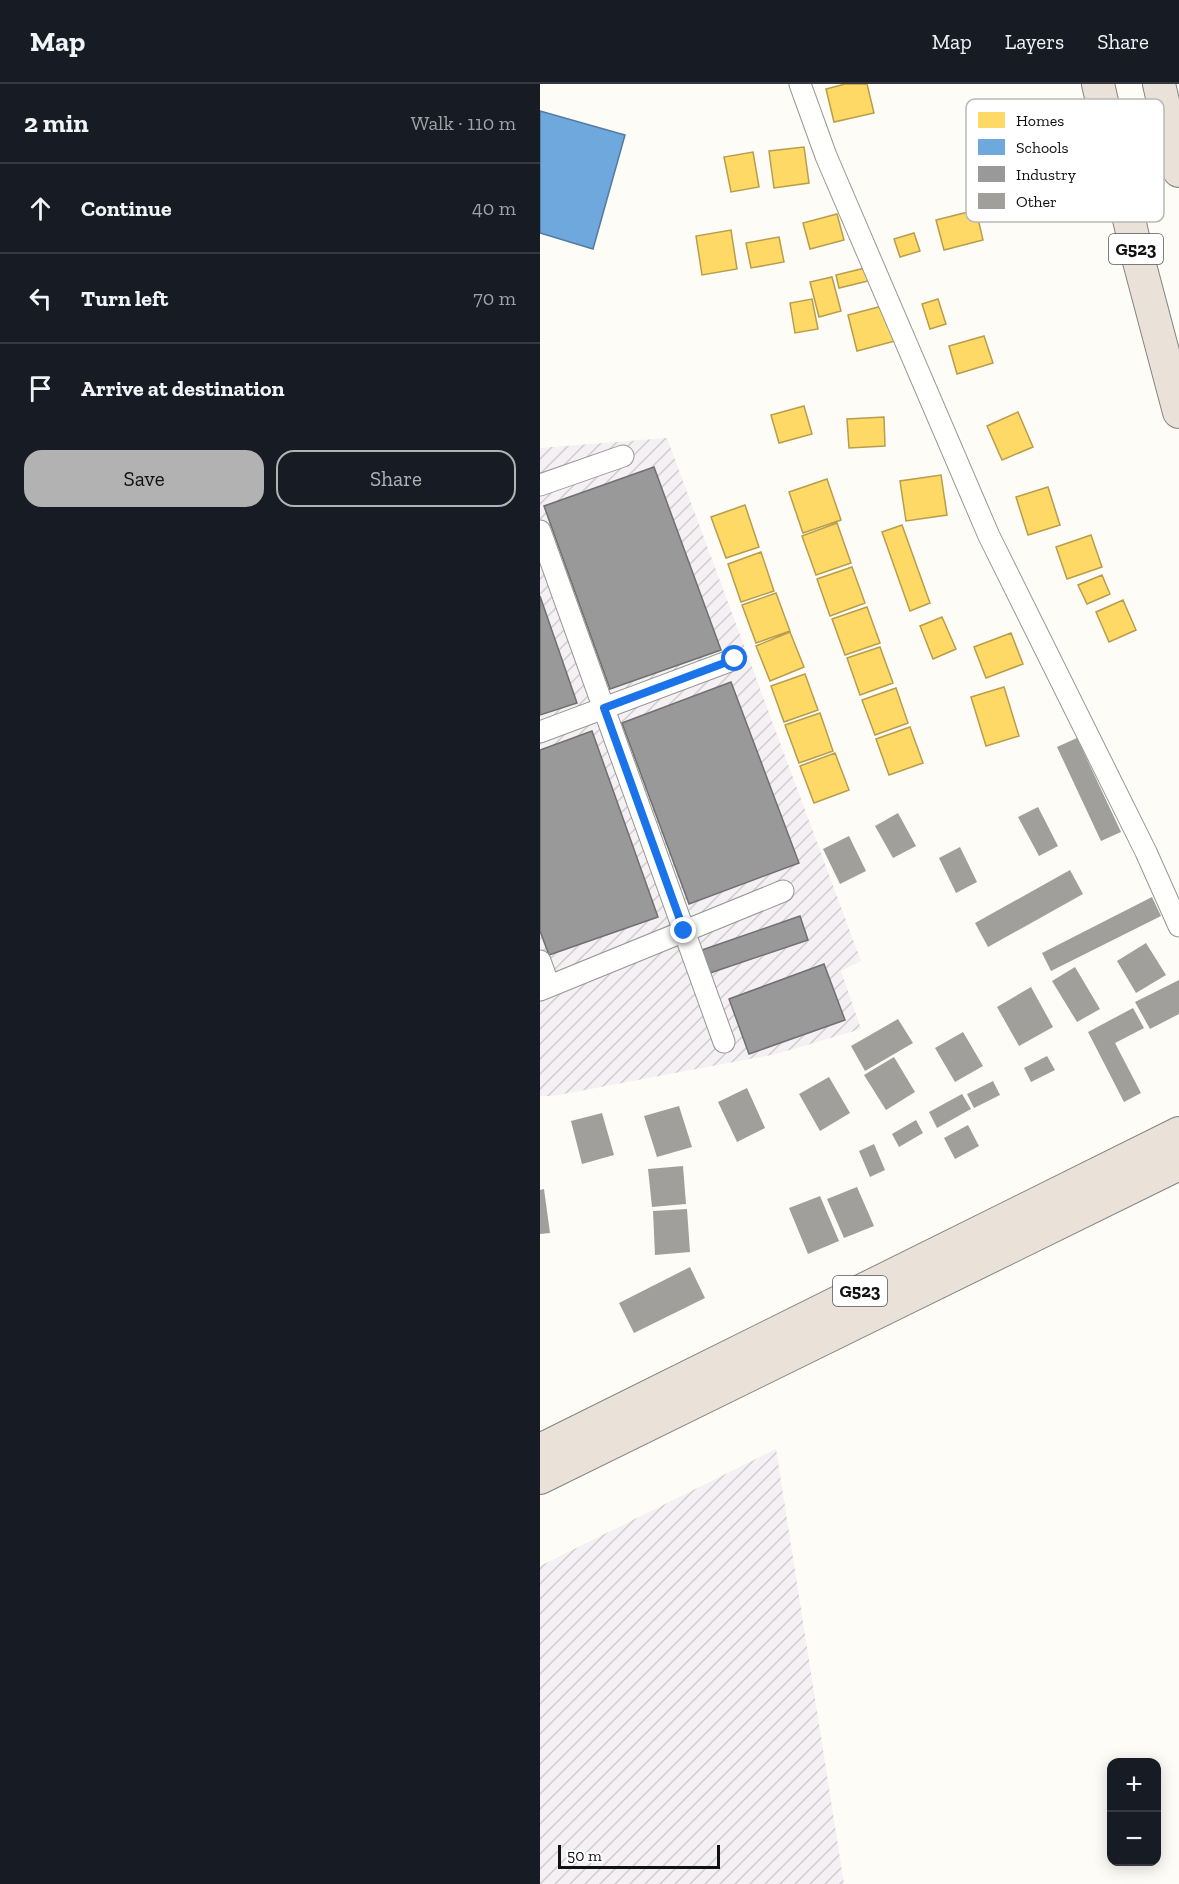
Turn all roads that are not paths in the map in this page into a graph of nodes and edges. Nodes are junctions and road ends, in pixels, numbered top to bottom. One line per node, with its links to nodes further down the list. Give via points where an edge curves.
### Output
1 (801, 84): 17 (street, via 826,156 989,536)
2 (1098, 84): 4 (highway, G523)
3 (1159, 84): 5 (highway)
4 (1101, 99)
5 (1162, 99)
6 (1164, 106): 7 (highway)
7 (1179, 171)
8 (1129, 222): 9 (highway, G523)
9 (1179, 412)
10 (623, 456): 11 (street)
11 (540, 485)
12 (540, 531): 14 (street)
13 (735, 659): 14 (street)
14 (604, 708): 15 (street); 18 (street)
15 (540, 732)
16 (783, 891): 18 (street)
17 (1179, 926)
18 (684, 931): 20 (street); 21 (street)
19 (540, 961): 20 (street)
20 (544, 988)
21 (724, 1041)
22 (1179, 1132): 24 (highway, G523)
23 (1179, 1164): 25 (highway, G523)
24 (540, 1450)
25 (540, 1478)

